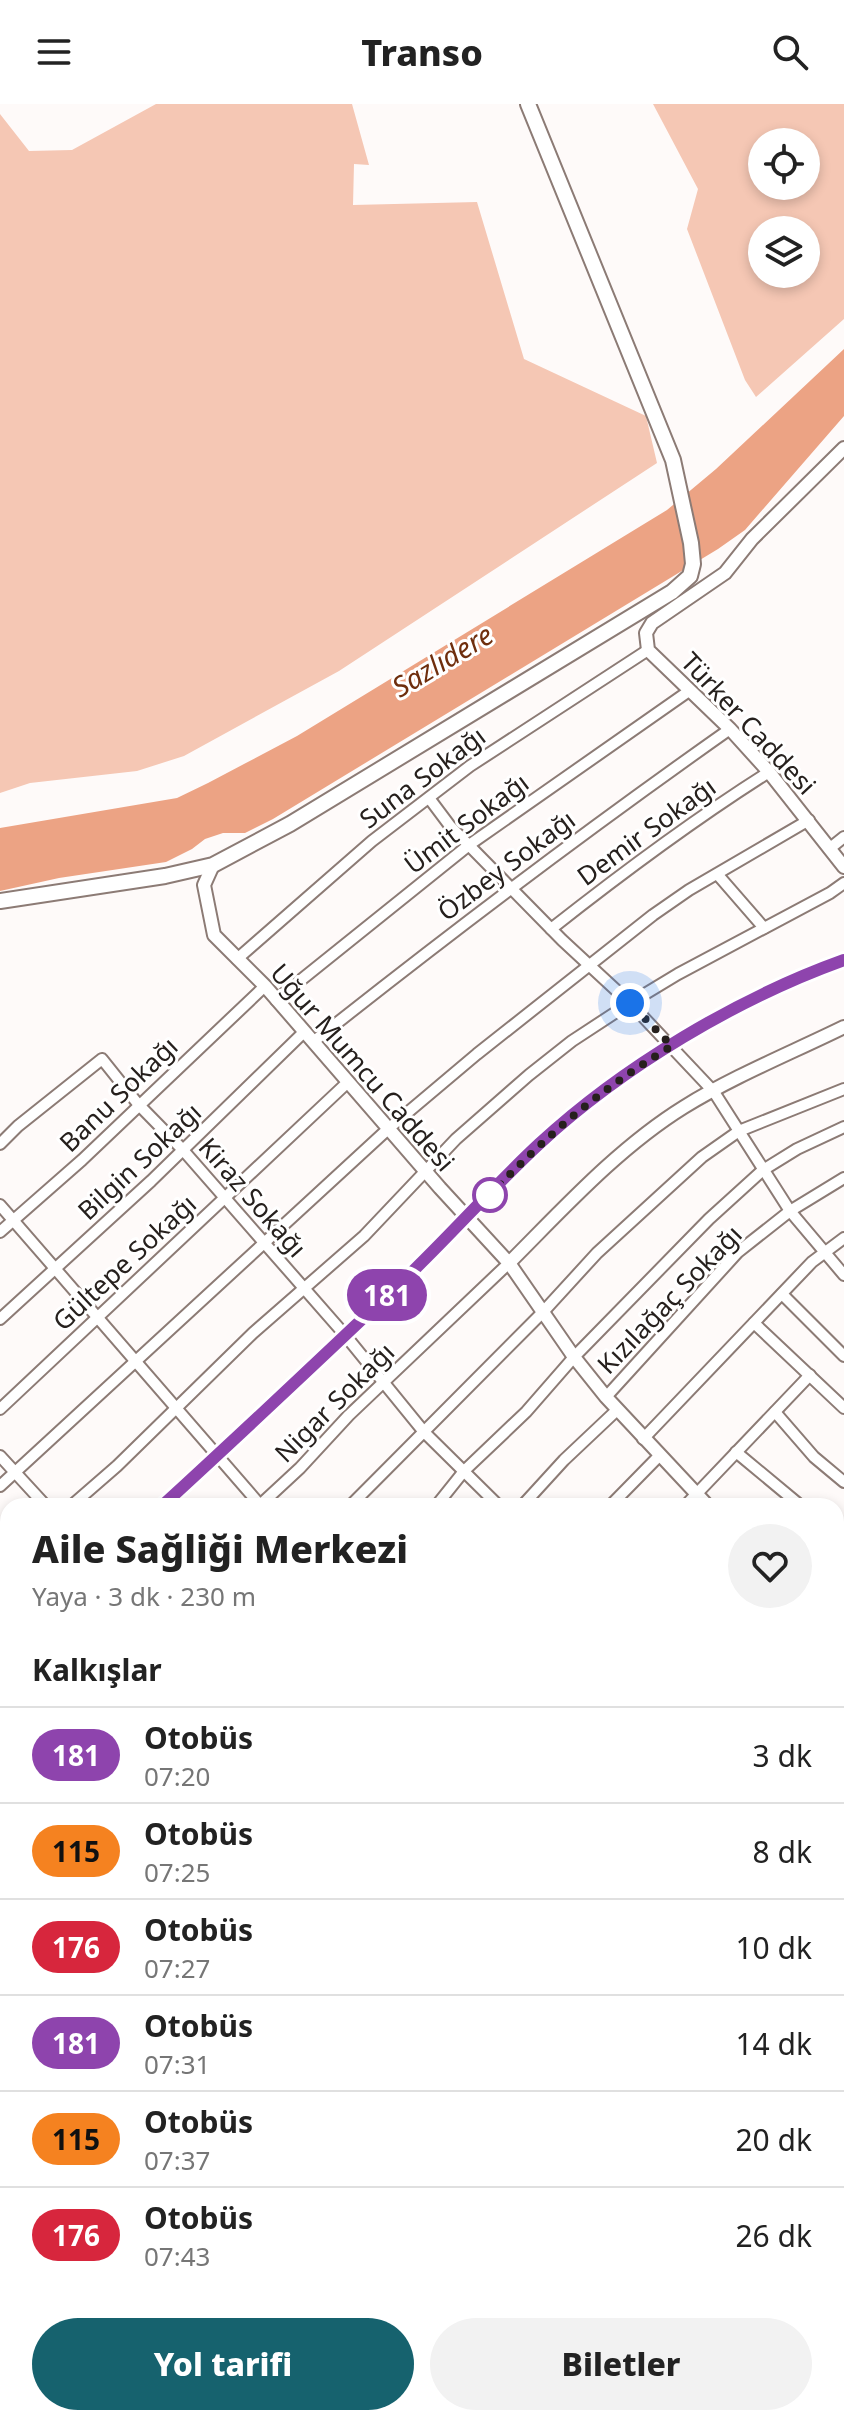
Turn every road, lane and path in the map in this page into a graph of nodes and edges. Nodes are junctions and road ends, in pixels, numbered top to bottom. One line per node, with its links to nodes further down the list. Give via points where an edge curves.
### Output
1 (528, 104): 12 (main road, via 667,439 690,538 690,576 479,712)
2 (844, 448): 3 (street, via 725,573 652,623 646,633)
3 (648, 650): 4 (street, Türker Caddesi); 7 (street, Suna Sokağı)
4 (689, 691): 5 (street, Türker Caddesi); 10 (street, Ümit Sokağı)
5 (730, 729): 6 (street, Türker Caddesi); 16 (street, Özbey Sokağı)
6 (769, 772): 8 (street, Türker Caddesi); 19 (street, Demir Sokağı, via 703,813)
7 (429, 798): 10 (street); 20 (street, Suna Sokağı, via 321,883)
8 (809, 820): 11 (street, Türker Caddesi); 14 (street)
9 (844, 837): 11 (street)
10 (469, 845): 16 (street); 24 (street, Ümit Sokağı)
11 (829, 849): 13 (street, Türker Caddesi)
12 (213, 865): 17 (main road); 20 (street, Uğur Mumcu Caddesi, via 204,885 211,925)
13 (844, 867)
14 (718, 875): 18 (street); 22 (street, via 653,915)
15 (844, 883): 18 (street)
16 (512, 889): 19 (street); 27 (street, Özbey Sokağı)
17 (0, 901)
18 (764, 928): 25 (street)
19 (551, 929): 22 (street)
20 (237, 959): 23 (street, Uğur Mumcu Caddesi)
21 (844, 960): 28 (street, via 742,1005)
22 (590, 965): 25 (street); 34 (street)
23 (265, 986): 24 (street, Uğur Mumcu Caddesi); 32 (street, Banu Sokağı)
24 (276, 1000): 27 (street, Uğur Mumcu Caddesi)
25 (630, 1003): 28 (street); 39 (street, via 529,1075)
26 (844, 1027): 31 (street)
27 (309, 1037): 29 (street, Uğur Mumcu Caddesi); 37 (street, Bilgin Sokağı)
28 (672, 1046): 31 (street); 44 (street, via 583,1106 538,1144)
29 (348, 1082): 34 (street, Uğur Mumcu Caddesi); 41 (street, Gültepe Sokağı)
30 (844, 1089): 35 (street)
31 (714, 1092): 35 (street); 50 (street, via 635,1144)
32 (138, 1104): 36 (street, Kiraz Sokağı, via 102,1059); 37 (street, Kiraz Sokağı); 45 (street, Banu Sokağı)
33 (844, 1127): 38 (street)
34 (388, 1129): 39 (street, Uğur Mumcu Caddesi); 48 (street)
35 (739, 1131): 38 (street); 55 (street, via 656,1198)
36 (0, 1144)
37 (183, 1150): 41 (street, Kiraz Sokağı); 51 (street, Bilgin Sokağı)
38 (763, 1170): 43 (street); 61 (street)
39 (425, 1171): 44 (street, Uğur Mumcu Caddesi); 53 (street)
40 (844, 1178): 43 (street, Kızılağaç Sokağı)
41 (224, 1199): 48 (street, Kiraz Sokağı); 56 (street, Gültepe Sokağı)
42 (0, 1205): 45 (street)
43 (790, 1211): 49 (street); 65 (street, Kızılağaç Sokağı, via 738,1252)
44 (468, 1218): 50 (street, Uğur Mumcu Caddesi); 59 (street)
45 (13, 1220): 46 (street, Banu Sokağı); 51 (street)
46 (0, 1232)
47 (844, 1238): 49 (street)
48 (265, 1243): 53 (street, Kiraz Sokağı); 62 (street)
49 (824, 1253): 52 (street); 54 (street)
50 (509, 1263): 55 (street, Uğur Mumcu Caddesi); 64 (street, Nigar Sokağı)
51 (55, 1269): 56 (street); 57 (street, Bilgin Sokağı)
52 (844, 1275)
53 (303, 1290): 59 (street, Kiraz Sokağı); 66 (street)
54 (782, 1294): 58 (street); 60 (street)
55 (543, 1312): 61 (street, Uğur Mumcu Caddesi); 71 (street)
56 (97, 1317): 62 (street); 68 (street, Gültepe Sokağı)
57 (0, 1319)
58 (754, 1323): 63 (street); 72 (street)
59 (345, 1335): 64 (street, Kiraz Sokağı); 74 (street)
60 (844, 1356)
61 (574, 1357): 65 (street, Uğur Mumcu Caddesi); 77 (street)
62 (136, 1361): 66 (street); 78 (street)
63 (810, 1375): 67 (street); 70 (street)
64 (382, 1383): 71 (street, Kiraz Sokağı); 86 (street, Nigar Sokağı)
65 (606, 1397): 69 (street, Uğur Mumcu Caddesi)
66 (176, 1408): 74 (street); 83 (street)
67 (844, 1408)
68 (0, 1409)
69 (617, 1410): 72 (street, Uğur Mumcu Caddesi); 90 (street)
70 (775, 1412): 73 (street); 79 (street)
71 (424, 1432): 77 (street, Kiraz Sokağı); 87 (street)
72 (643, 1439): 76 (street, Uğur Mumcu Caddesi)
73 (736, 1452): 81 (street); 94 (street)
74 (217, 1455): 84 (street); 85 (street)
75 (0, 1456): 78 (street)
76 (659, 1456): 81 (street, Uğur Mumcu Caddesi); 91 (street)
77 (464, 1471): 88 (street); 89 (street, Kiraz Sokağı)
78 (16, 1472): 80 (street); 82 (street)
79 (844, 1482)
80 (0, 1486)
81 (696, 1494): 92 (street); 93 (street, Uğur Mumcu Caddesi)
82 (39, 1498)
83 (80, 1498)
84 (171, 1498)
85 (253, 1498)
86 (268, 1498)
87 (358, 1498)
88 (442, 1498)
89 (491, 1498)
90 (529, 1498)
91 (618, 1498)
92 (692, 1498)
93 (700, 1498)
94 (791, 1498)

